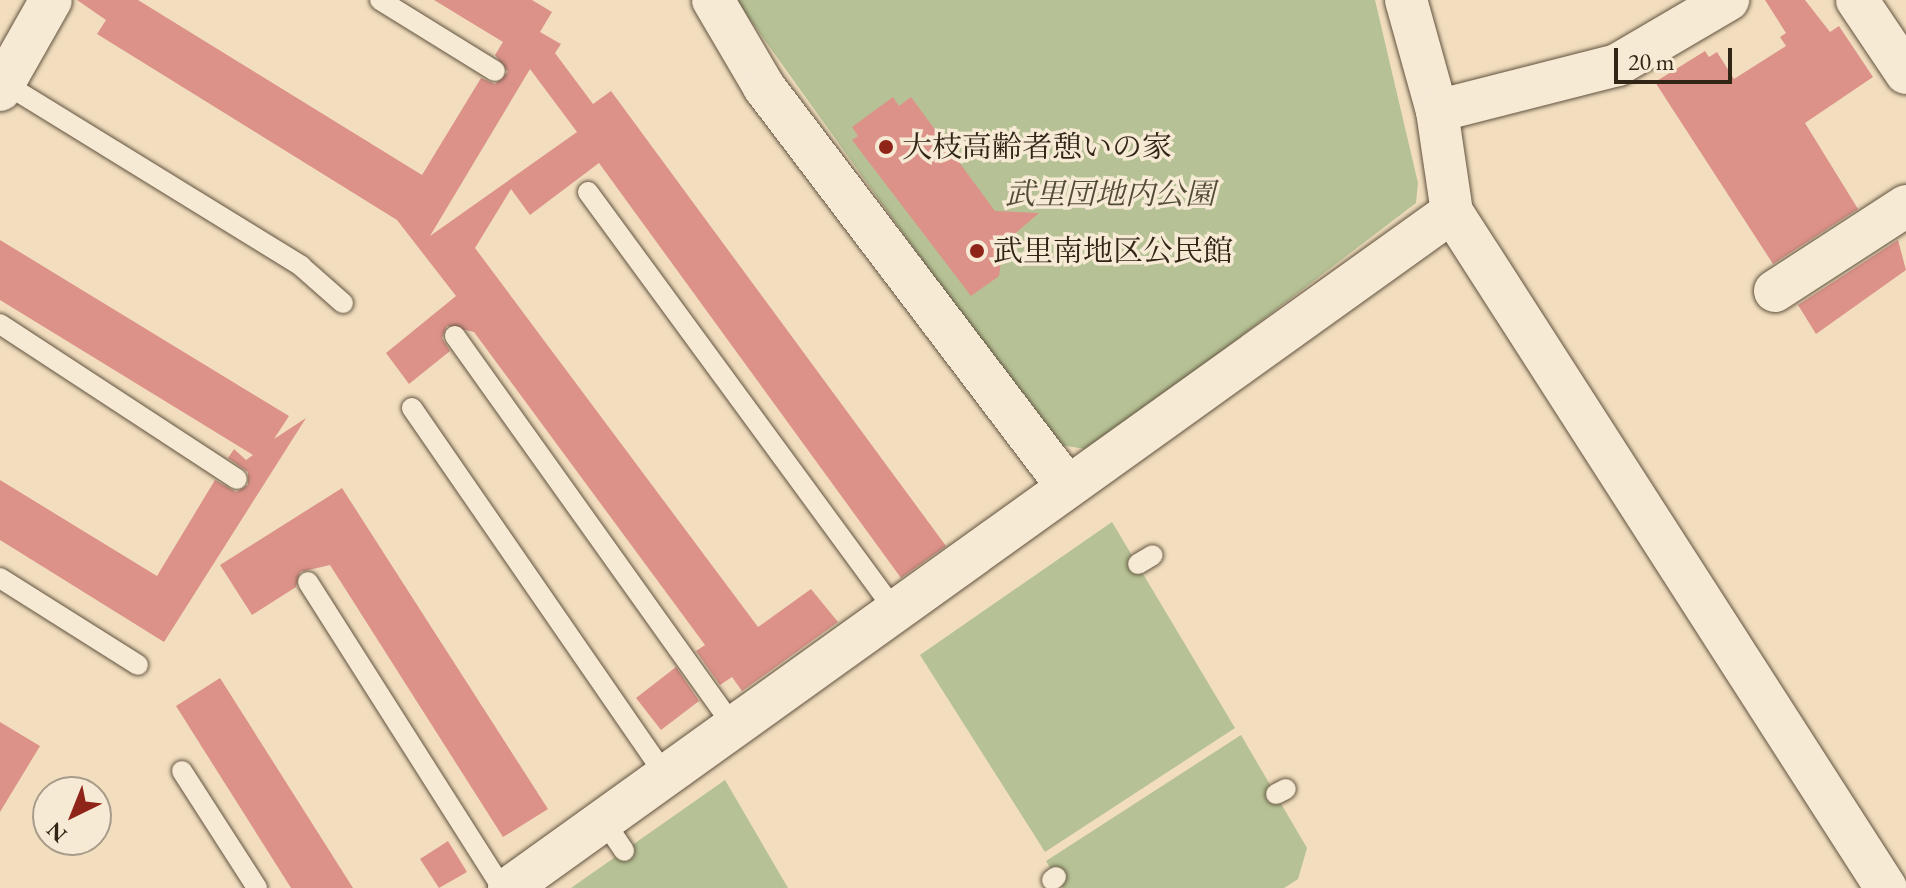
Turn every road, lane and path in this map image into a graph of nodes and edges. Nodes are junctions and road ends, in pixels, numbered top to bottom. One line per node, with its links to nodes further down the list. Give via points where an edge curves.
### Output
1 (380, 0): 7 (lane)
2 (713, 0): 20 (street, via 764,87)
3 (1406, 0): 10 (street)
4 (1728, 0): 10 (street, via 1617,65)
5 (1857, 0): 8 (street)
6 (45, 2): 9 (street)
7 (495, 71)
8 (1906, 73)
9 (2, 87): 15 (lane, via 301,266)
10 (1437, 111): 13 (street)
11 (588, 192): 23 (lane)
12 (1906, 206): 14 (street)
13 (1452, 212): 20 (street); 31 (street)
14 (1775, 291)
15 (343, 303)
16 (0, 324): 19 (lane)
17 (455, 336): 25 (lane)
18 (412, 408): 27 (lane)
19 (237, 479)
20 (1066, 485): 23 (street)
21 (0, 578): 24 (lane)
22 (308, 582): 29 (lane)
23 (893, 608): 25 (street)
24 (138, 665)
25 (734, 727): 27 (street)
26 (182, 771): 28 (lane)
27 (666, 776): 30 (street, via 614,836)
28 (257, 888)
29 (502, 888)
30 (509, 888)
31 (1886, 888)

